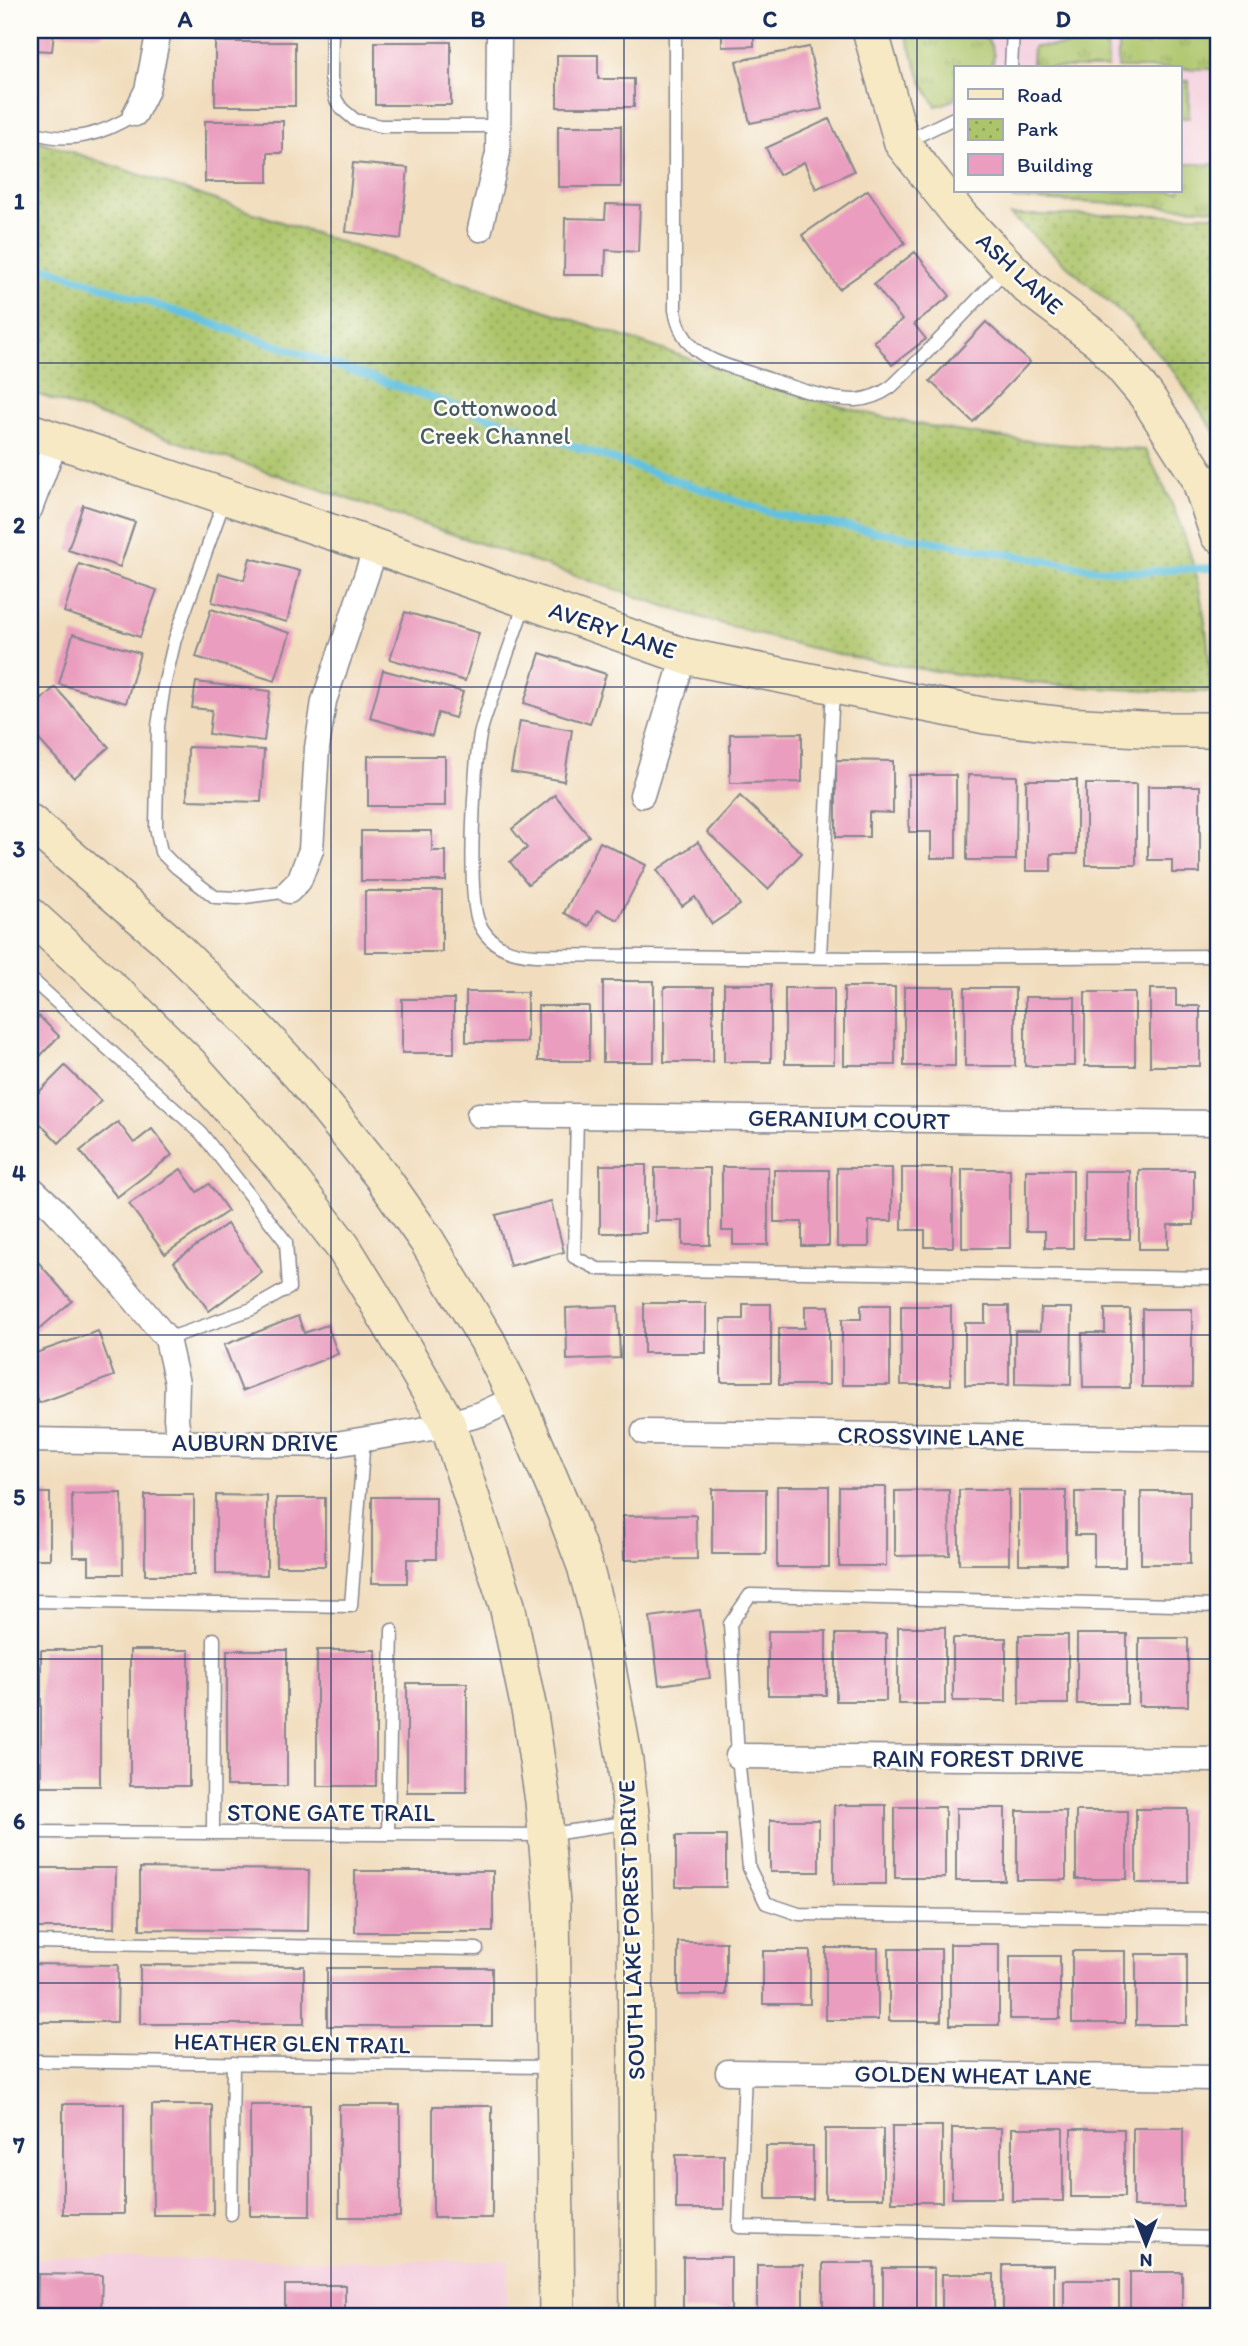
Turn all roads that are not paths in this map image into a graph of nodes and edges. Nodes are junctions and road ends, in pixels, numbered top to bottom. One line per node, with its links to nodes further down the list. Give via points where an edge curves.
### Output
1 (159, 30): 8 (street, via 147,90)
2 (331, 30): 10 (lane, via 336,100 355,120 381,126)
3 (499, 30): 10 (street)
4 (675, 30): 14 (lane, via 675,310 684,337 702,355 832,397 869,397 901,377)
5 (870, 30): 12 (main road, ASH LANE)
6 (1013, 30): 7 (lane)
7 (1011, 66)
8 (135, 114): 11 (lane, via 85,136 59,138)
9 (954, 118): 12 (lane)
10 (498, 125): 13 (street, via 498,153)
11 (30, 131)
12 (902, 144): 14 (main road, ASH LANE)
13 (480, 229)
14 (1008, 267): 18 (main road, ASH LANE, via 1101,342 1146,395 1198,476)
15 (43, 435): 16 (main road, AVERY LANE); 17 (street)
16 (225, 498): 19 (main road, AVERY LANE); 26 (lane, via 175,639 164,687 158,726 156,828 162,852 215,897)
17 (30, 509)
18 (1218, 535)
19 (376, 547): 20 (main road, AVERY LANE); 26 (street, via 324,701 311,850 299,881)
20 (526, 600): 21 (main road, AVERY LANE); 28 (lane, via 476,759 474,897 477,918 486,934 507,952 523,955)
21 (684, 656): 22 (main road, AVERY LANE); 24 (street)
22 (833, 686): 23 (main road, AVERY LANE, via 986,716 1065,725); 28 (lane)
23 (1218, 730)
24 (642, 795)
25 (30, 822): 37 (main road, SOUTH LAKE FOREST DRIVE, via 166,939 300,1075 427,1241)
26 (289, 891)
27 (30, 915): 38 (main road, via 190,1064 284,1169 343,1247)
28 (820, 956): 29 (lane)
29 (1218, 956)
30 (30, 978): 36 (lane, via 201,1133 286,1242 289,1288 253,1309)
31 (479, 1115): 32 (street, GERANIUM COURT)
32 (577, 1116): 33 (street, GERANIUM COURT); 35 (lane, via 574,1257 598,1269)
33 (1218, 1123)
34 (30, 1187): 36 (street)
35 (1218, 1278)
36 (167, 1339): 43 (street, via 177,1383)
37 (516, 1398): 38 (street, AUBURN DRIVE); 50 (main road, SOUTH LAKE FOREST DRIVE, via 586,1572 620,1736)
38 (447, 1422): 40 (street, AUBURN DRIVE); 54 (main road, via 507,1605 530,1714)
39 (644, 1432): 41 (street, CROSSVINE LANE)
40 (364, 1438): 43 (street, AUBURN DRIVE, via 330,1446); 44 (lane, via 351,1606)
41 (1218, 1439)
42 (30, 1440): 43 (street, AUBURN DRIVE)
43 (179, 1443)
44 (30, 1601)
45 (1218, 1606): 48 (lane, via 750,1594 730,1624)
46 (392, 1630): 53 (lane)
47 (214, 1639): 52 (lane)
48 (737, 1756): 49 (street, RAIN FOREST DRIVE); 55 (lane, via 749,1868 766,1903 799,1914)
49 (1218, 1760)
50 (632, 1822): 54 (lane, STONE GATE TRAIL); 66 (main road, SOUTH LAKE FOREST DRIVE)
51 (30, 1832): 52 (lane, STONE GATE TRAIL)
52 (213, 1832): 53 (lane, STONE GATE TRAIL)
53 (388, 1834): 54 (lane, STONE GATE TRAIL)
54 (546, 1835): 60 (main road)
55 (1218, 1919)
56 (30, 1942): 57 (lane)
57 (477, 1950)
58 (30, 2061): 59 (lane, HEATHER GLEN TRAIL)
59 (233, 2063): 60 (lane, HEATHER GLEN TRAIL); 63 (lane)
60 (555, 2067): 65 (main road)
61 (736, 2072): 62 (street, GOLDEN WHEAT LANE); 64 (lane, via 739,2227)
62 (1218, 2078)
63 (231, 2214)
64 (1218, 2238)
65 (557, 2316)
66 (638, 2316)

